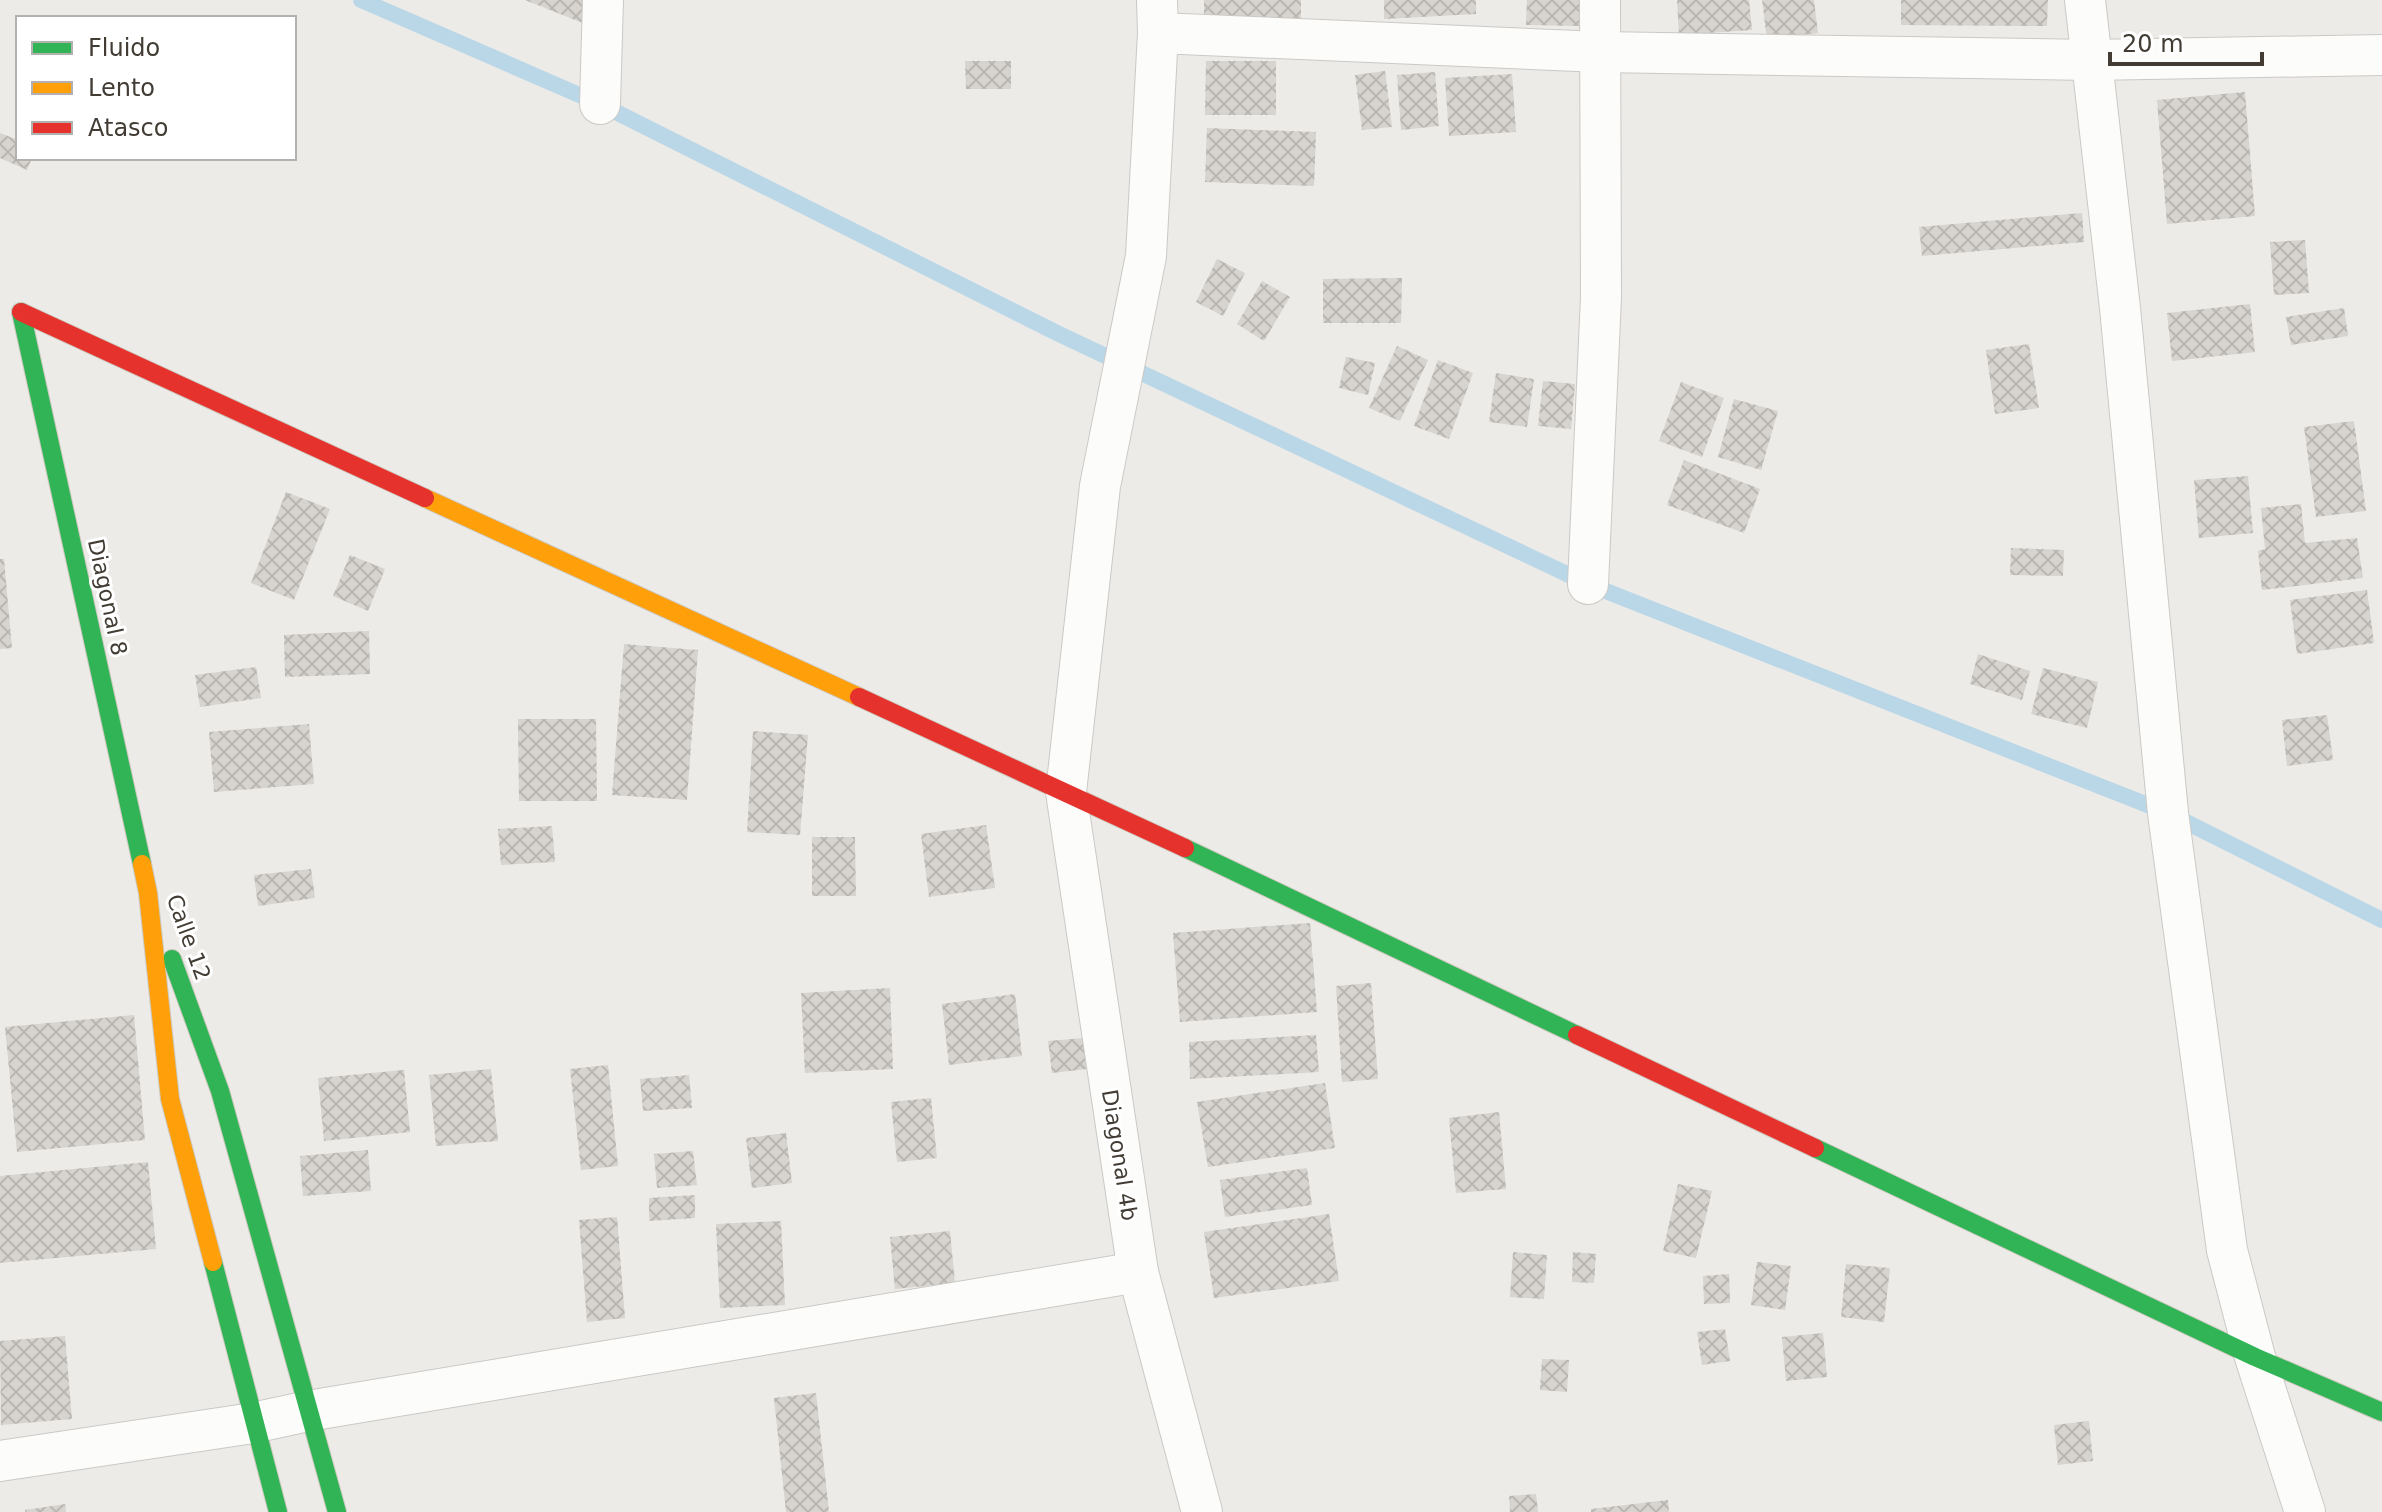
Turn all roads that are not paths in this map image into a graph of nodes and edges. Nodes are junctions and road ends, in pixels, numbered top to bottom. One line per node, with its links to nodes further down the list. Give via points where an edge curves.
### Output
1 (603, 0): 8 (street)
2 (1600, 0): 5 (street)
3 (2085, 0): 7 (street)
4 (1158, 16): 5 (street); 11 (street, Diagonal 4b, via 1146,256 1100,486)
5 (1601, 52): 7 (street); 10 (street, via 1601,297)
6 (2382, 55): 7 (street)
7 (2091, 60): 14 (street, via 2168,813 2227,1250)
8 (600, 104)
9 (10, 307): 11 (street); 12 (street, Diagonal 8)
10 (1588, 584)
11 (1066, 792): 13 (street, Diagonal 4b); 14 (street)
12 (148, 893): 15 (street, Calle 12, via 220,1091); 17 (street, Calle 12, via 170,1099)
13 (1138, 1272): 15 (street); 21 (street, Diagonal 4b)
14 (2255, 1357): 16 (street); 22 (street)
15 (308, 1411): 17 (street); 20 (street, Calle 12)
16 (2382, 1412)
17 (253, 1423): 18 (street); 19 (street, Calle 12)
18 (0, 1461)
19 (278, 1512)
20 (337, 1512)
21 (1202, 1512)
22 (2305, 1512)

